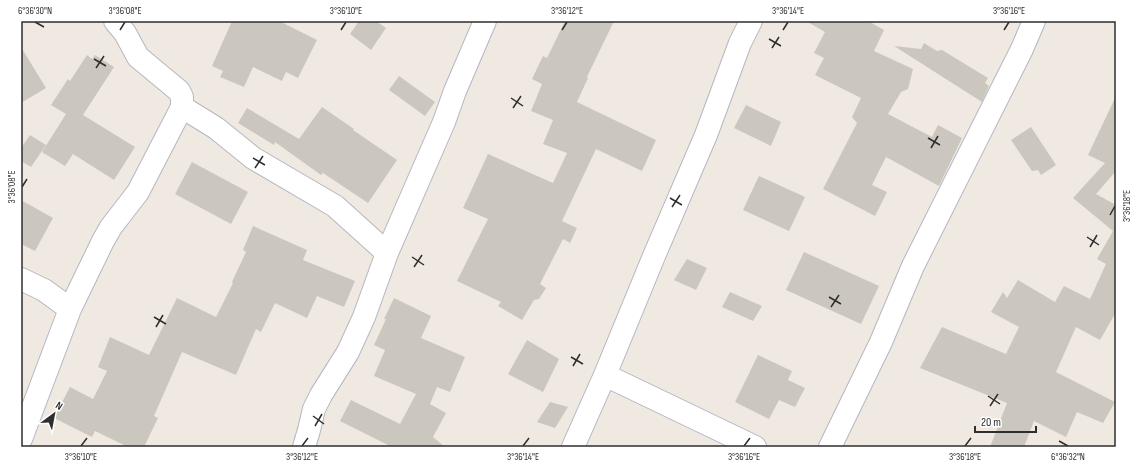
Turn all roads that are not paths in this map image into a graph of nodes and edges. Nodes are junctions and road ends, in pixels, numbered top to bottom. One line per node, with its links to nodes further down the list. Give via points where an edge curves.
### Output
1 (115, 21): 5 (street, via 138,57 179,91)
2 (751, 21): 9 (street)
3 (1034, 21): 14 (street, via 913,266 881,342)
4 (485, 22): 6 (street)
5 (182, 107): 6 (street, via 216,128 253,158 335,206); 8 (street, via 138,192 110,228)
6 (387, 253): 11 (street, via 364,317 348,352 314,409)
7 (21, 279): 8 (street, via 44,290)
8 (70, 309): 10 (street)
9 (605, 374): 12 (street); 13 (street)
10 (21, 439)
11 (304, 447)
12 (573, 447)
13 (755, 447)
14 (830, 447)

